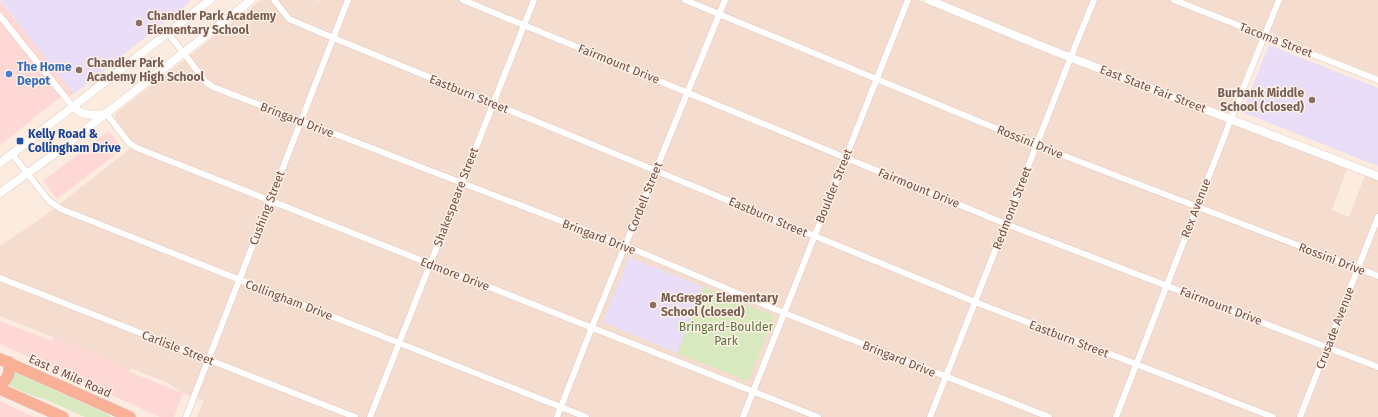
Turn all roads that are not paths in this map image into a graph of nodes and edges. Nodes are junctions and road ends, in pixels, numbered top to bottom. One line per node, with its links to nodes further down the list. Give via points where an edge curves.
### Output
1 (210, 0): 17 (street)
2 (251, 0): 20 (street)
3 (274, 0): 19 (street, Eastburn Street, via 289,19)
4 (348, 0): 19 (street, Cushing Street)
5 (463, 0): 16 (street, Fairmount Drive)
6 (534, 0): 16 (street, Shakespeare Street)
7 (685, 0): 14 (street, Rossini Drive)
8 (725, 0): 14 (street, Cordell Street)
9 (908, 0): 22 (street, Boulder Street)
10 (929, 0): 21 (street, East State Fair Street)
11 (1094, 0): 21 (street, Redmond Street)
12 (1174, 0): 18 (street, Tacoma Street)
13 (1279, 0): 18 (street, Rex Avenue)
14 (719, 14): 22 (street, Rossini Drive); 24 (street, Cordell Street)
15 (0, 16): 26 (street)
16 (524, 25): 24 (street, Fairmount Drive); 25 (street, Shakespeare Street)
17 (168, 33): 20 (street, Bringard Drive); 26 (street)
18 (1265, 36): 23 (street, Tacoma Street); 28 (street, Rex Avenue)
19 (333, 38): 25 (street, Eastburn Street); 29 (street, Cushing Street)
20 (183, 53): 27 (street); 29 (street, Bringard Drive, via 213,87)
21 (1071, 57): 28 (street, East State Fair Street); 30 (street, Redmond Street)
22 (876, 80): 30 (street, Rossini Drive); 32 (street, Boulder Street)
23 (1378, 80)
24 (688, 93): 32 (street, Fairmount Drive); 34 (street, Cordell Street)
25 (493, 104): 34 (street, Eastburn Street); 37 (street, Shakespeare Street)
26 (73, 107): 27 (street, via 78,112 88,115); 31 (street)
27 (106, 113): 35 (street); 39 (street, Edmore Drive, via 131,146)
28 (1231, 119): 36 (street, East State Fair Street); 40 (street, Rex Avenue)
29 (301, 122): 37 (street, Bringard Drive); 39 (street, Cushing Street)
30 (1036, 145): 40 (street, Rossini Drive); 42 (street, Redmond Street)
31 (12, 154): 33 (street); 35 (street, Collingham Drive)
32 (845, 158): 42 (street, Fairmount Drive); 43 (street, Boulder Street)
33 (0, 163)
34 (656, 170): 43 (street, Eastburn Street); 44 (street, Cordell Street)
35 (27, 174): 38 (street); 49 (street, Collingham Drive, via 55,207)
36 (1378, 176)
37 (461, 184): 44 (street, Bringard Drive); 45 (street, Shakespeare Street)
38 (0, 193)
39 (270, 201): 45 (street, Edmore Drive); 49 (street, Cushing Street)
40 (1197, 207): 46 (street, Rossini Drive); 50 (street, Rex Avenue)
41 (1378, 217): 46 (street, Crusade Avenue)
42 (1006, 224): 50 (street, Fairmount Drive); 51 (street, Redmond Street)
43 (814, 236): 51 (street, Eastburn Street); 52 (street, Boulder Street)
44 (626, 246): 52 (street, Bringard Drive); 53 (street, Cordell Street)
45 (430, 264): 53 (street, Edmore Drive); 54 (street, Shakespeare Street)
46 (1358, 269): 47 (street, Rossini Drive); 55 (street, Crusade Avenue)
47 (1378, 276)
48 (0, 278): 57 (street, Carlisle Street)
49 (239, 280): 54 (street, Collingham Drive); 57 (street, Cushing Street)
50 (1166, 285): 55 (street, Fairmount Drive); 58 (street, Rex Avenue)
51 (975, 302): 58 (street, Eastburn Street); 60 (street, Redmond Street)
52 (784, 313): 60 (street, Bringard Drive); 63 (street, Boulder Street)
53 (592, 327): 63 (street, Edmore Drive); 64 (street, Cordell Street)
54 (399, 342): 64 (street, Collingham Drive); 70 (street, Shakespeare Street)
55 (1327, 347): 59 (street, Fairmount Drive); 79 (street, Crusade Avenue)
56 (4, 360): 61 (highway, via 10,371 8,377); 65 (highway, East 8 Mile Road)
57 (208, 360): 68 (street, Cushing Street); 69 (street, Carlisle Street)
58 (1136, 364): 77 (street, Rex Avenue); 78 (street, Eastburn Street)
59 (1378, 367)
60 (946, 377): 75 (street, Redmond Street); 76 (street, Bringard Drive)
61 (0, 384)
62 (0, 389): 66 (highway)
63 (754, 392): 73 (street, Boulder Street); 74 (street, Edmore Drive)
64 (561, 407): 71 (street, Cordell Street); 72 (street, Collingham Drive)
65 (116, 414): 67 (highway, East 8 Mile Road)
66 (63, 417)
67 (130, 417)
68 (186, 417)
69 (355, 417)
70 (370, 417)
71 (557, 417)
72 (586, 417)
73 (743, 417)
74 (818, 417)
75 (930, 417)
76 (1050, 417)
77 (1116, 417)
78 (1273, 417)
79 (1300, 417)

